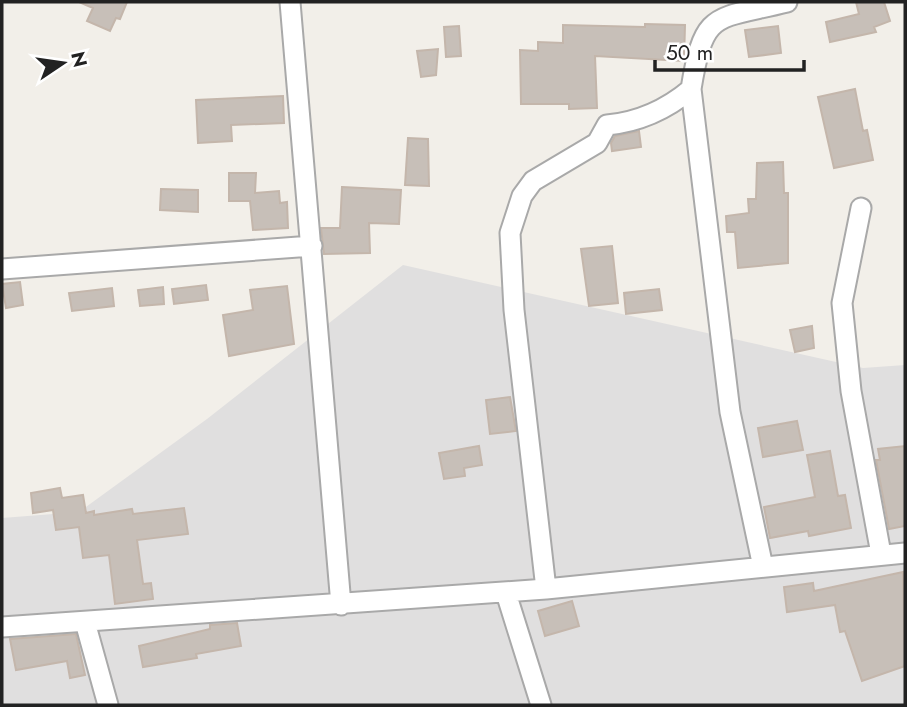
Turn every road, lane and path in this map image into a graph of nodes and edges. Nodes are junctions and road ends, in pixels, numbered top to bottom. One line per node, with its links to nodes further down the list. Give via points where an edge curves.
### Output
1 (290, 2): 5 (street)
2 (787, 2): 3 (street, via 718,19 698,48)
3 (691, 89): 9 (street, via 730,412); 10 (street, via 673,104 633,123 607,125 597,143 533,181 522,196 510,233 514,310)
4 (861, 208): 8 (street, via 842,303 851,391)
5 (312, 246): 6 (street); 12 (street)
6 (2, 269)
7 (905, 553): 8 (street)
8 (881, 554): 9 (street)
9 (762, 567): 10 (street)
10 (546, 589): 11 (street)
11 (506, 593): 12 (street); 16 (street)
12 (341, 605): 13 (street)
13 (85, 622): 14 (street); 15 (street)
14 (2, 627)
15 (108, 705)
16 (541, 705)

